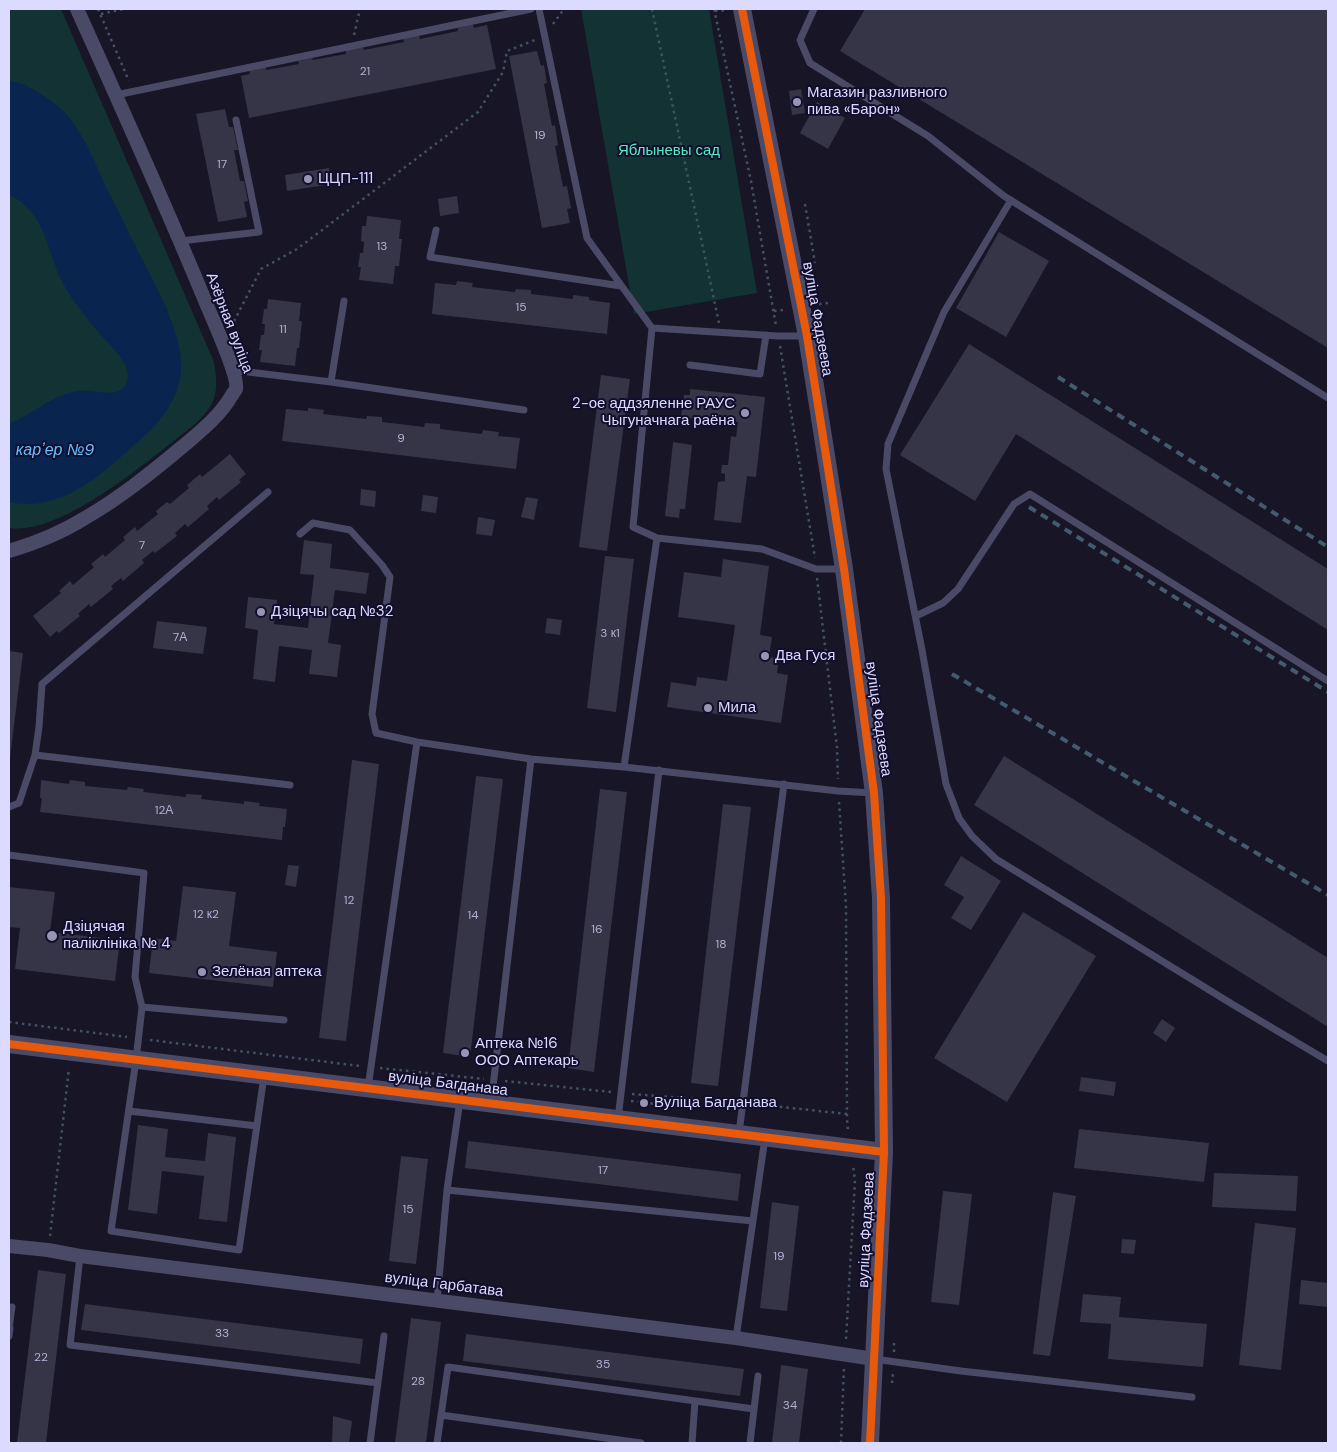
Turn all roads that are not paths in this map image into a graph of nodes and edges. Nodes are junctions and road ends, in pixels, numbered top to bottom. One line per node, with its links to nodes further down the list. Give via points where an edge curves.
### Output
1 (77, 9): 6 (street, Азёрная вуліца)
2 (531, 9): 6 (lane)
3 (539, 9): 11 (lane, via 587,238)
4 (742, 9): 15 (street, вуліца Фадзеева)
5 (814, 9): 8 (lane, via 800,40 810,63 928,136)
6 (116, 95): 10 (street, Азёрная вуліца)
7 (236, 120): 10 (lane, via 259,232)
8 (1011, 200): 19 (lane); 26 (lane, via 944,312 888,444 886,469)
9 (436, 230): 11 (lane, via 430,256)
10 (180, 241): 17 (street, Азёрная вуліца)
11 (621, 286): 13 (lane)
12 (344, 301): 18 (lane)
13 (652, 328): 14 (lane); 23 (lane, via 633,527)
14 (766, 335): 15 (lane); 16 (lane, via 760,374)
15 (807, 336): 25 (street, вуліца Фадзеева)
16 (690, 364)
17 (232, 370): 18 (lane); 24 (street, Азёрная вуліца, via 236,388 227,404 170,457 85,518 58,533)
18 (331, 382): 20 (lane)
19 (1328, 398)
20 (524, 410)
21 (268, 492): 29 (lane, via 42,684)
22 (300, 534): 28 (lane, via 313,523 350,530 390,577 372,714 376,733)
23 (656, 538): 25 (lane, via 762,549 816,569); 31 (lane)
24 (9, 551)
25 (844, 569): 35 (street, вуліца Фадзеева)
26 (916, 616): 27 (lane, via 943,604 958,590 1014,504 1030,494); 42 (lane, via 946,784 959,818 972,836 996,858)
27 (1328, 680)
28 (417, 742): 30 (lane); 44 (lane)
29 (35, 755): 33 (lane); 36 (lane, via 20,804)
30 (531, 759): 31 (lane); 46 (lane)
31 (624, 766): 32 (lane)
32 (659, 770): 34 (lane); 48 (lane)
33 (290, 784)
34 (784, 784): 35 (lane); 50 (lane)
35 (874, 794): 52 (street, вуліца Фадзеева, via 881,898)
36 (9, 807)
37 (9, 854): 38 (lane, via 144,873 135,977)
38 (142, 1007): 39 (lane); 41 (lane)
39 (284, 1020)
40 (9, 1044): 41 (street, вуліца Багданава)
41 (136, 1060): 43 (street, вуліца Багданава); 47 (lane)
42 (1328, 1061)
43 (264, 1076): 44 (street, вуліца Багданава); 49 (lane)
44 (368, 1088): 45 (street, вуліца Багданава)
45 (460, 1100): 46 (street, вуліца Багданава); 53 (lane)
46 (491, 1104): 48 (street, вуліца Багданава)
47 (129, 1111): 49 (lane); 49 (lane, via 111,1230 239,1250)
48 (618, 1119): 50 (street, вуліца Багданава)
49 (257, 1126)
50 (739, 1134): 51 (street, вуліца Багданава)
51 (765, 1138): 52 (street, вуліца Багданава); 54 (lane)
52 (884, 1152): 62 (street, вуліца Фадзеева)
53 (447, 1190): 54 (lane); 57 (lane)
54 (753, 1221): 61 (lane)
55 (9, 1246): 56 (street, вуліца Гарбатава)
56 (80, 1256): 57 (street, вуліца Гарбатава); 64 (lane, via 70,1345)
57 (437, 1300): 61 (street, вуліца Гарбатава)
58 (12, 1307): 59 (lane)
59 (9, 1331)
60 (384, 1336): 64 (lane)
61 (736, 1338): 62 (street, вуліца Гарбатава)
62 (874, 1359): 65 (lane); 74 (street, вуліца Фадзеева)
63 (758, 1376): 67 (lane)
64 (378, 1383): 69 (lane)
65 (1192, 1397)
66 (695, 1401): 67 (lane); 68 (lane, via 448,1368); 72 (lane)
67 (754, 1409): 73 (lane)
68 (441, 1415): 70 (lane); 71 (lane)
69 (370, 1443)
70 (437, 1443)
71 (641, 1443)
72 (692, 1443)
73 (750, 1443)
74 (870, 1443)

